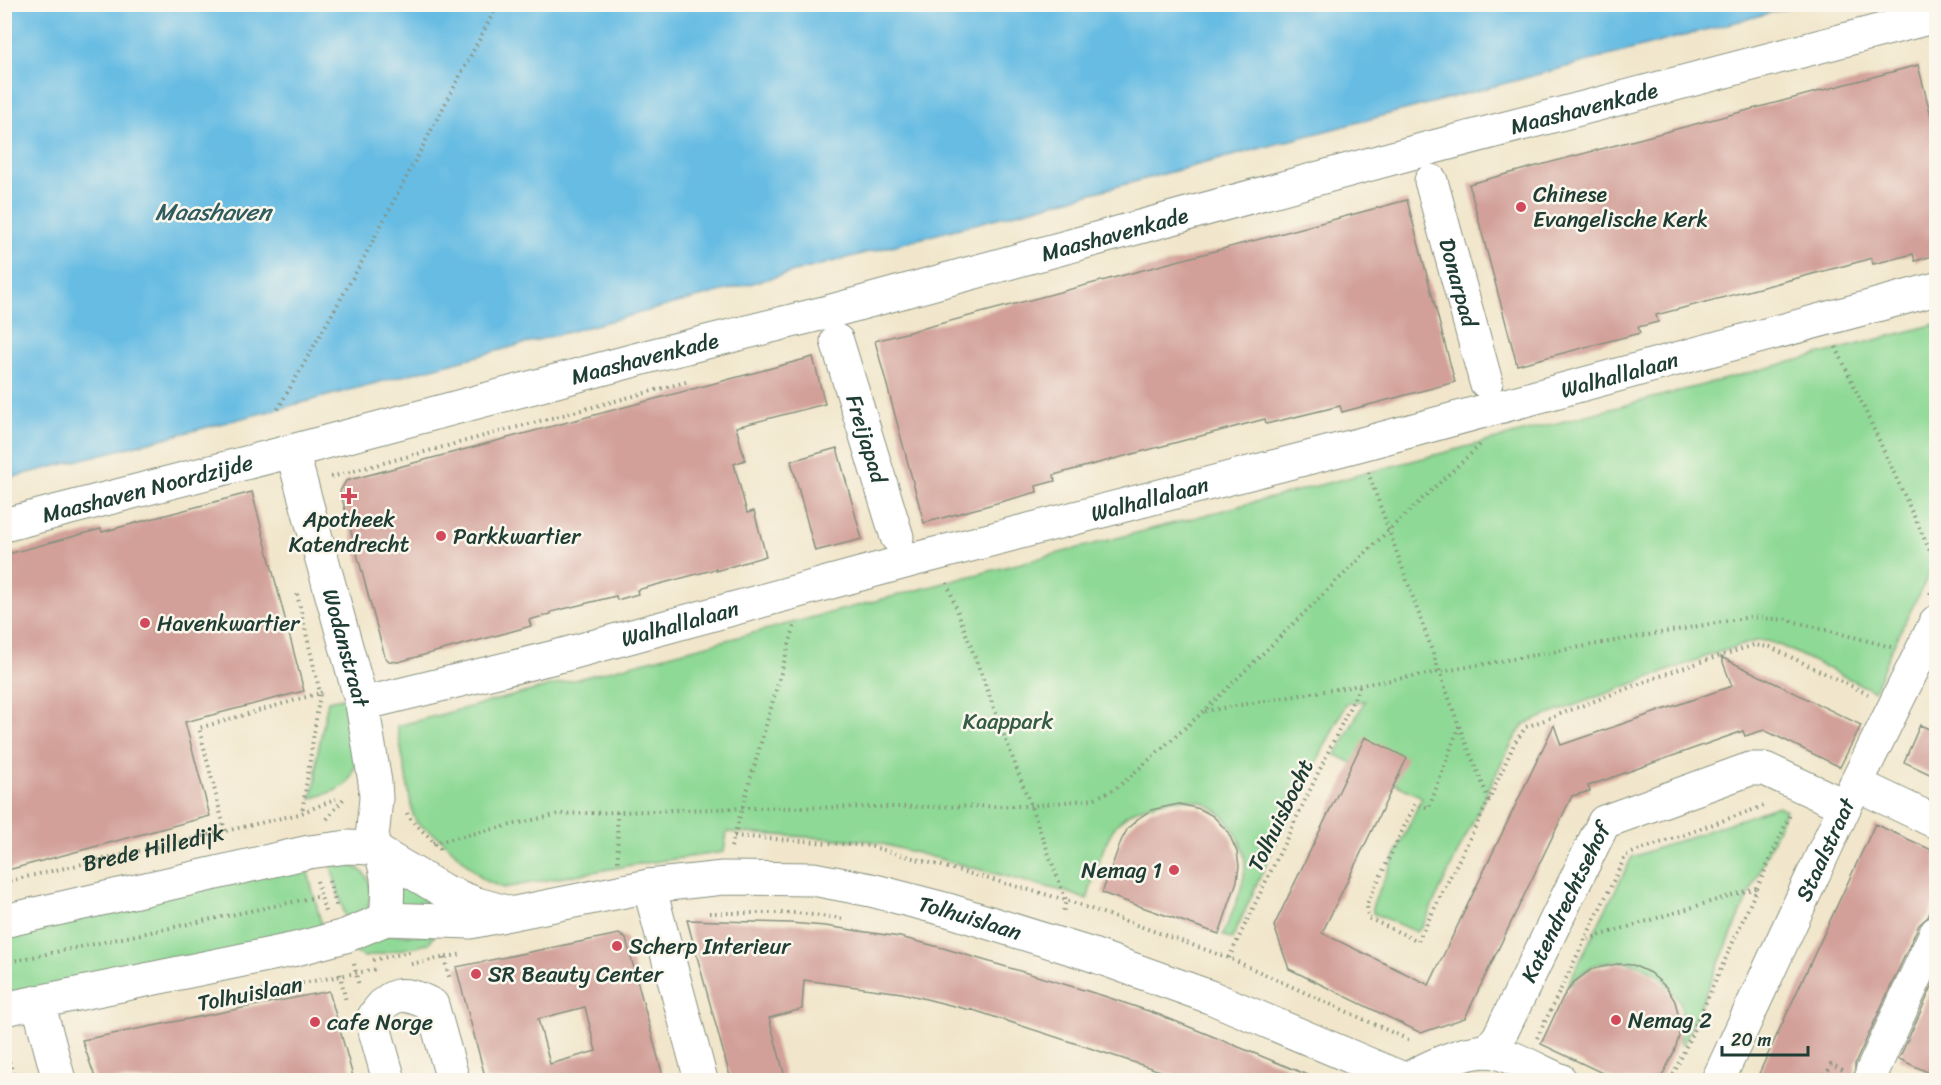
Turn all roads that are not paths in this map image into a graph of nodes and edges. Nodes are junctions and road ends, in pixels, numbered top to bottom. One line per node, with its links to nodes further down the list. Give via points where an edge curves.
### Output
1 (1936, 16): 6 (street, Maashavenkade)
2 (1431, 181): 5 (street, Donarpad)
3 (1936, 289): 5 (street, Walhallalaan)
4 (837, 341): 8 (street, Freijapad)
5 (1492, 394): 10 (street, Walhallalaan, via 1358,445 559,656)
6 (292, 451): 7 (street, Maashaven Noordzijde); 10 (street, Wodanstraat)
7 (4, 525)
8 (897, 537)
9 (1936, 622): 11 (street, Staalstraat)
10 (362, 704): 13 (street, Wodanstraat, via 375,782)
11 (1850, 795): 12 (street, Katendrechtsehof); 21 (street, Katendrechtsehof, via 1765,769 1750,770 1604,822 1499,1037); 30 (street, Staalstraat)
12 (1936, 822)
13 (375, 850): 15 (street, Tolhuislaan, via 444,891); 16 (street, Tolhuislaan, via 321,849); 17 (street, via 387,873)
14 (649, 886): 15 (street, Tolhuislaan); 27 (street); 28 (street, Tolhuislaan, via 763,877 813,879 871,890 1007,928 1189,989)
15 (513, 914): 17 (street, Tolhuislaan, via 470,922)
16 (17, 918)
17 (386, 920): 19 (street, Tolhuislaan, via 350,950 296,950)
18 (1936, 933): 23 (street)
19 (38, 1002): 20 (street); 24 (street)
20 (4, 1009)
21 (1488, 1051): 22 (street); 29 (street)
22 (1449, 1069): 28 (street)
23 (1872, 1072)
24 (59, 1080)
25 (389, 1080): 26 (street, via 372,1020 381,1005 400,995 415,996 432,1005)
26 (453, 1080)
27 (701, 1080)
28 (1405, 1080)
29 (1560, 1080)
30 (1718, 1080)

